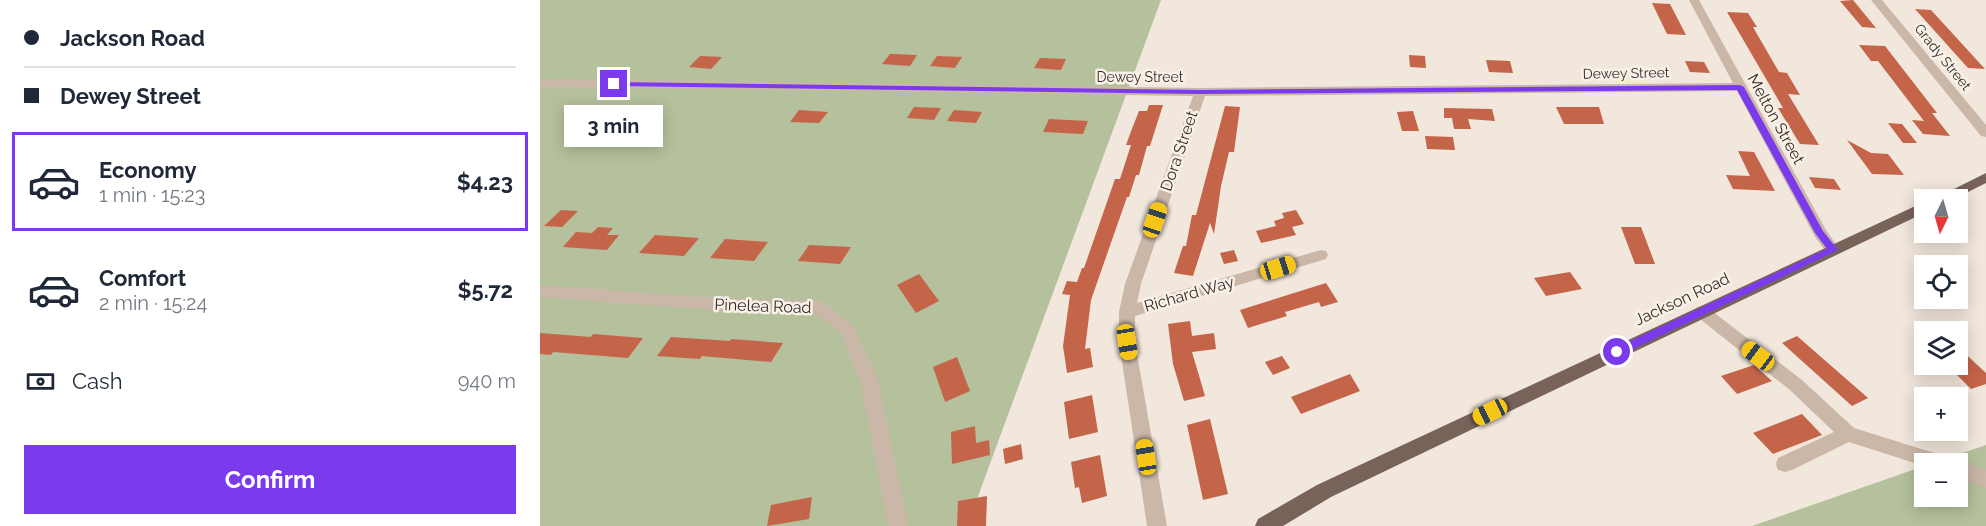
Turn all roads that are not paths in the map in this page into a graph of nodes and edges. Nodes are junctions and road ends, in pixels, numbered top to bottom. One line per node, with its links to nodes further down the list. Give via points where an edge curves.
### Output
1 (1694, 0): 4 (street, Melton Street)
2 (1876, 0): 6 (street, Grady Street)
3 (540, 83): 5 (street, Dewey Street)
4 (1740, 87): 5 (street, Dewey Street); 10 (street, Melton Street)
5 (1200, 92): 13 (street, Dora Street, via 1133,284)
6 (1986, 134)
7 (1986, 177): 8 (main road)
8 (1961, 189)
9 (1914, 212): 10 (main road, Jackson Road)
10 (1833, 250): 14 (main road, Jackson Road)
11 (1321, 255): 13 (street, Richard Way)
12 (540, 291): 20 (street, Pinelea Road, via 714,304 816,305 846,328 869,380)
13 (1127, 312): 21 (street, Dora Street, via 1127,342)
14 (1702, 312): 15 (street, via 1796,385); 22 (main road, Jackson Road, via 1324,491)
15 (1848, 434): 16 (street); 17 (street)
16 (1914, 455)
17 (1785, 464)
18 (1968, 472): 19 (street)
19 (1986, 479)
20 (898, 526)
21 (1157, 526)
22 (1265, 526)

